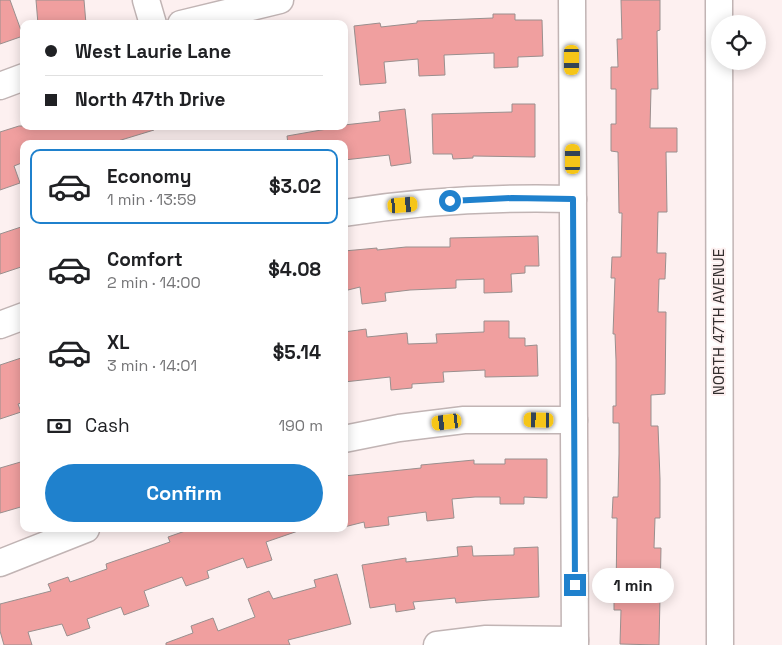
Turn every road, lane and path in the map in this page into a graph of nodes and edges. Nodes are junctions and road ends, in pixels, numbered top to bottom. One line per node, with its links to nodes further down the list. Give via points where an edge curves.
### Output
1 (146, 0): 5 (street)
2 (280, 0): 6 (street)
3 (572, 0): 9 (street)
4 (719, 0): 19 (street, NORTH 47TH AVENUE)
5 (152, 20)
6 (198, 20)
7 (20, 78): 8 (street)
8 (0, 86)
9 (573, 199): 10 (street, via 450,201); 13 (street)
10 (348, 212)
11 (20, 318): 12 (street)
12 (0, 325)
13 (574, 420): 14 (street, via 464,420); 17 (street)
14 (348, 438)
15 (78, 532): 16 (street)
16 (0, 563)
17 (575, 643): 18 (street, via 486,640)
18 (437, 645)
19 (720, 645)

